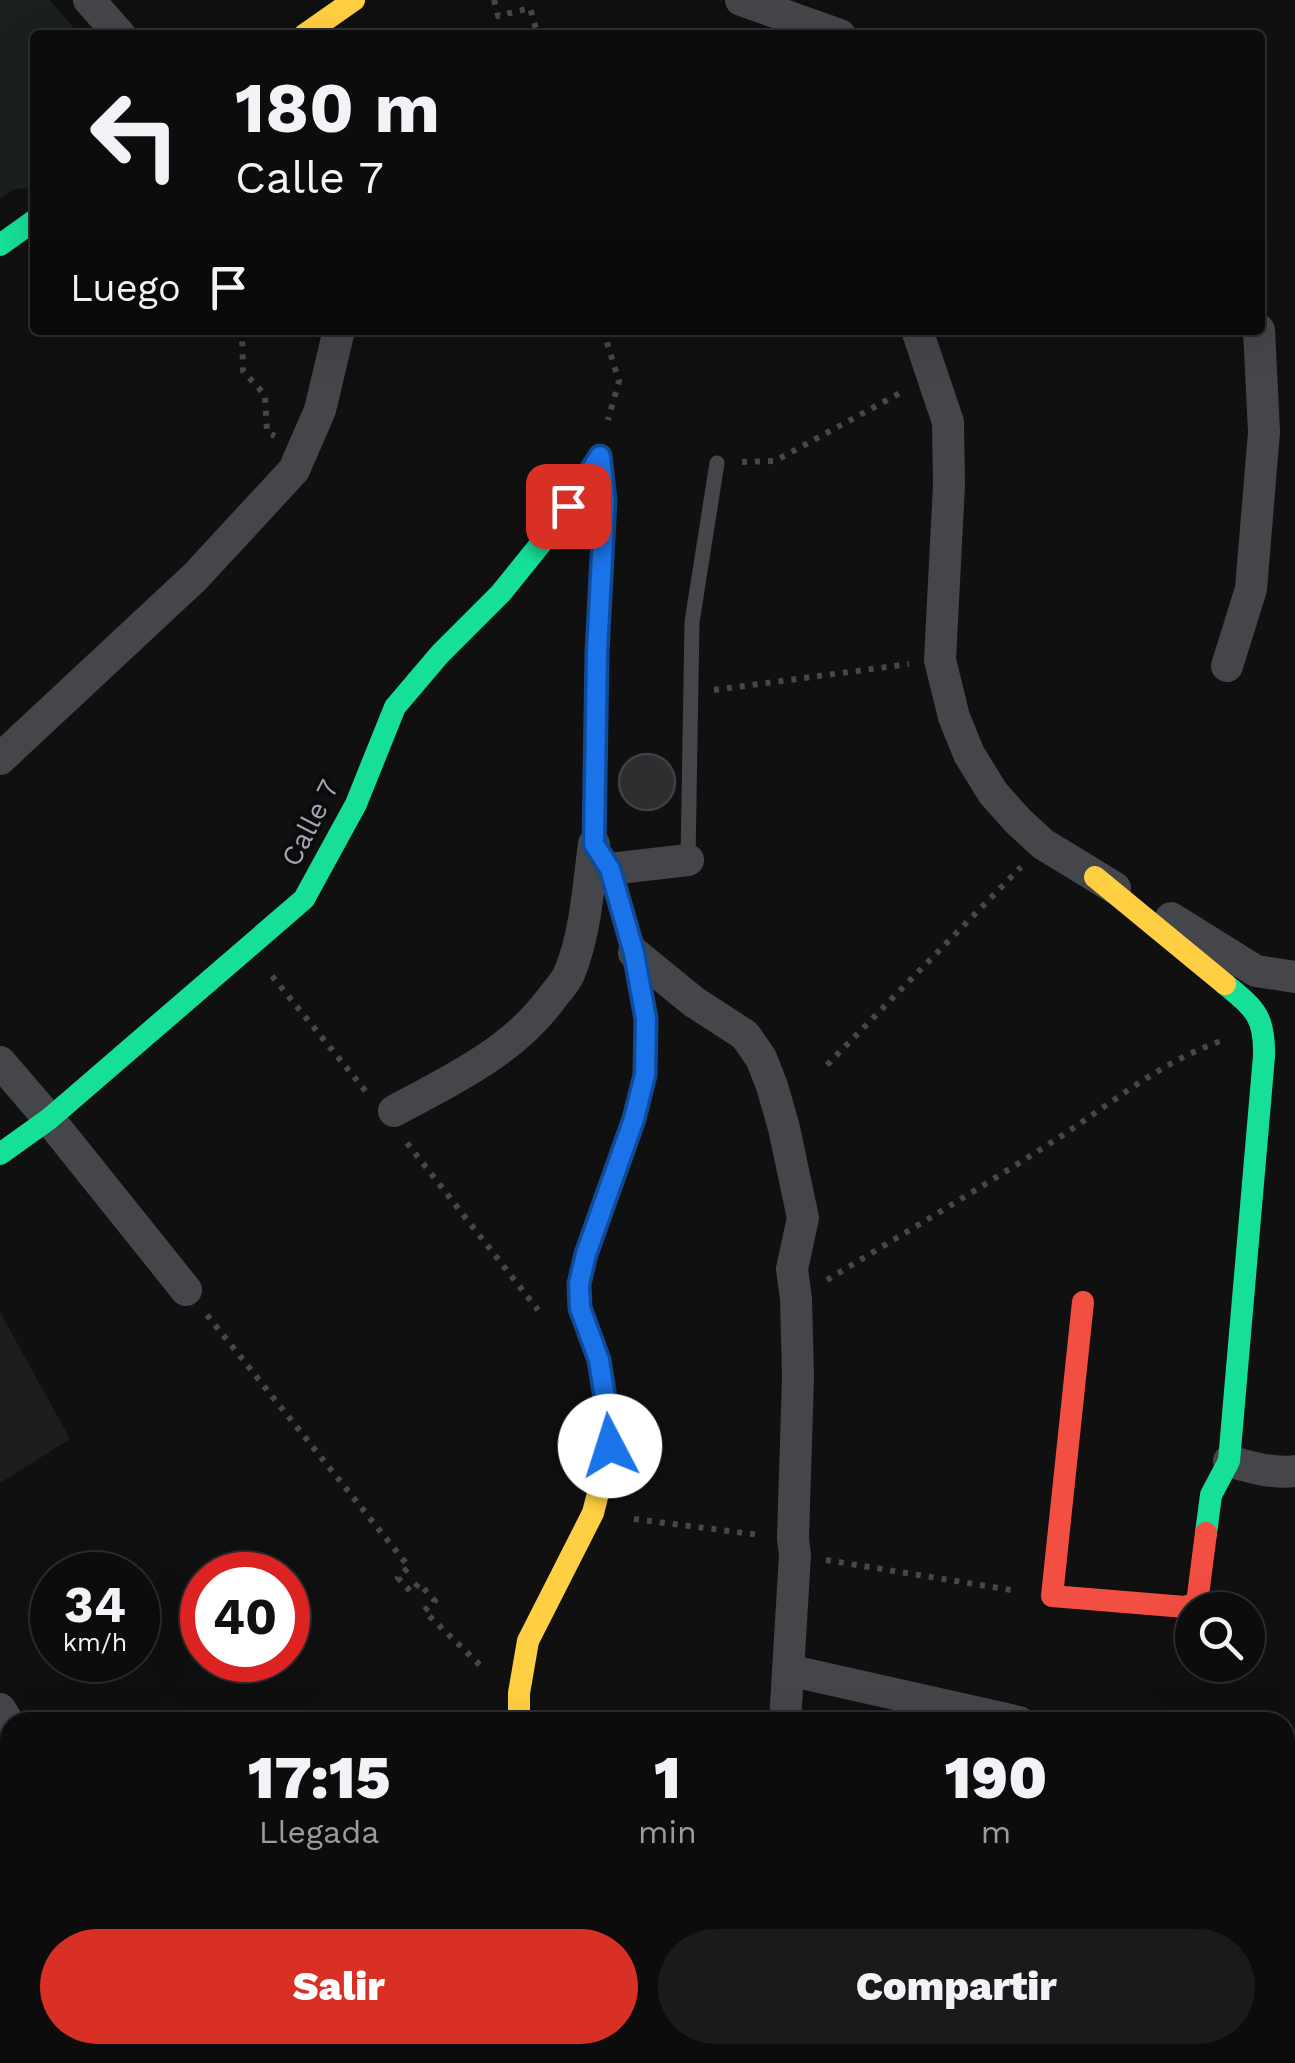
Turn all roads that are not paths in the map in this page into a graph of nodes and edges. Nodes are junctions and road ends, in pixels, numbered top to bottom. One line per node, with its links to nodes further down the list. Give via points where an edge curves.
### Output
1 (89, 0): 4 (street)
2 (354, 0): 5 (street)
3 (741, 0): 6 (street)
4 (116, 30)
5 (311, 30)
6 (826, 30)
7 (30, 224): 8 (street)
8 (0, 245)
9 (338, 335): 15 (street, via 320,410 294,470 195,578)
10 (919, 335): 18 (street, via 948,422 940,660 954,717 993,793 1043,844)
11 (1260, 335): 12 (street)
12 (1280, 434): 14 (street, via 1250,589)
13 (716, 463): 17 (lane, via 692,622)
14 (1227, 666)
15 (0, 760)
16 (602, 856): 17 (street); 19 (street); 22 (street, via 568,976 544,1008 473,1068); 23 (street, Calle 7, via 600,456 501,593 395,707 356,804 304,899)
17 (688, 860)
18 (1094, 876): 20 (street, via 1256,971); 27 (street, via 1243,999 1265,1026)
19 (634, 953): 29 (street, via 745,1035 761,1058 784,1128 803,1218 792,1269 798,1377); 30 (street, via 646,1019 645,1075 579,1284 580,1308 599,1360 610,1446 593,1514 528,1640)
20 (1295, 976)
21 (0, 1062): 23 (street)
22 (387, 1113)
23 (50, 1119): 24 (street, Calle 7); 25 (street)
24 (0, 1154)
25 (186, 1290)
26 (1083, 1302): 27 (street, via 1052,1596 1197,1603 1211,1495)
27 (1229, 1461): 28 (street)
28 (1295, 1471)
29 (788, 1670): 31 (street); 32 (street)
30 (519, 1712)
31 (786, 1712)
32 (975, 1712)

